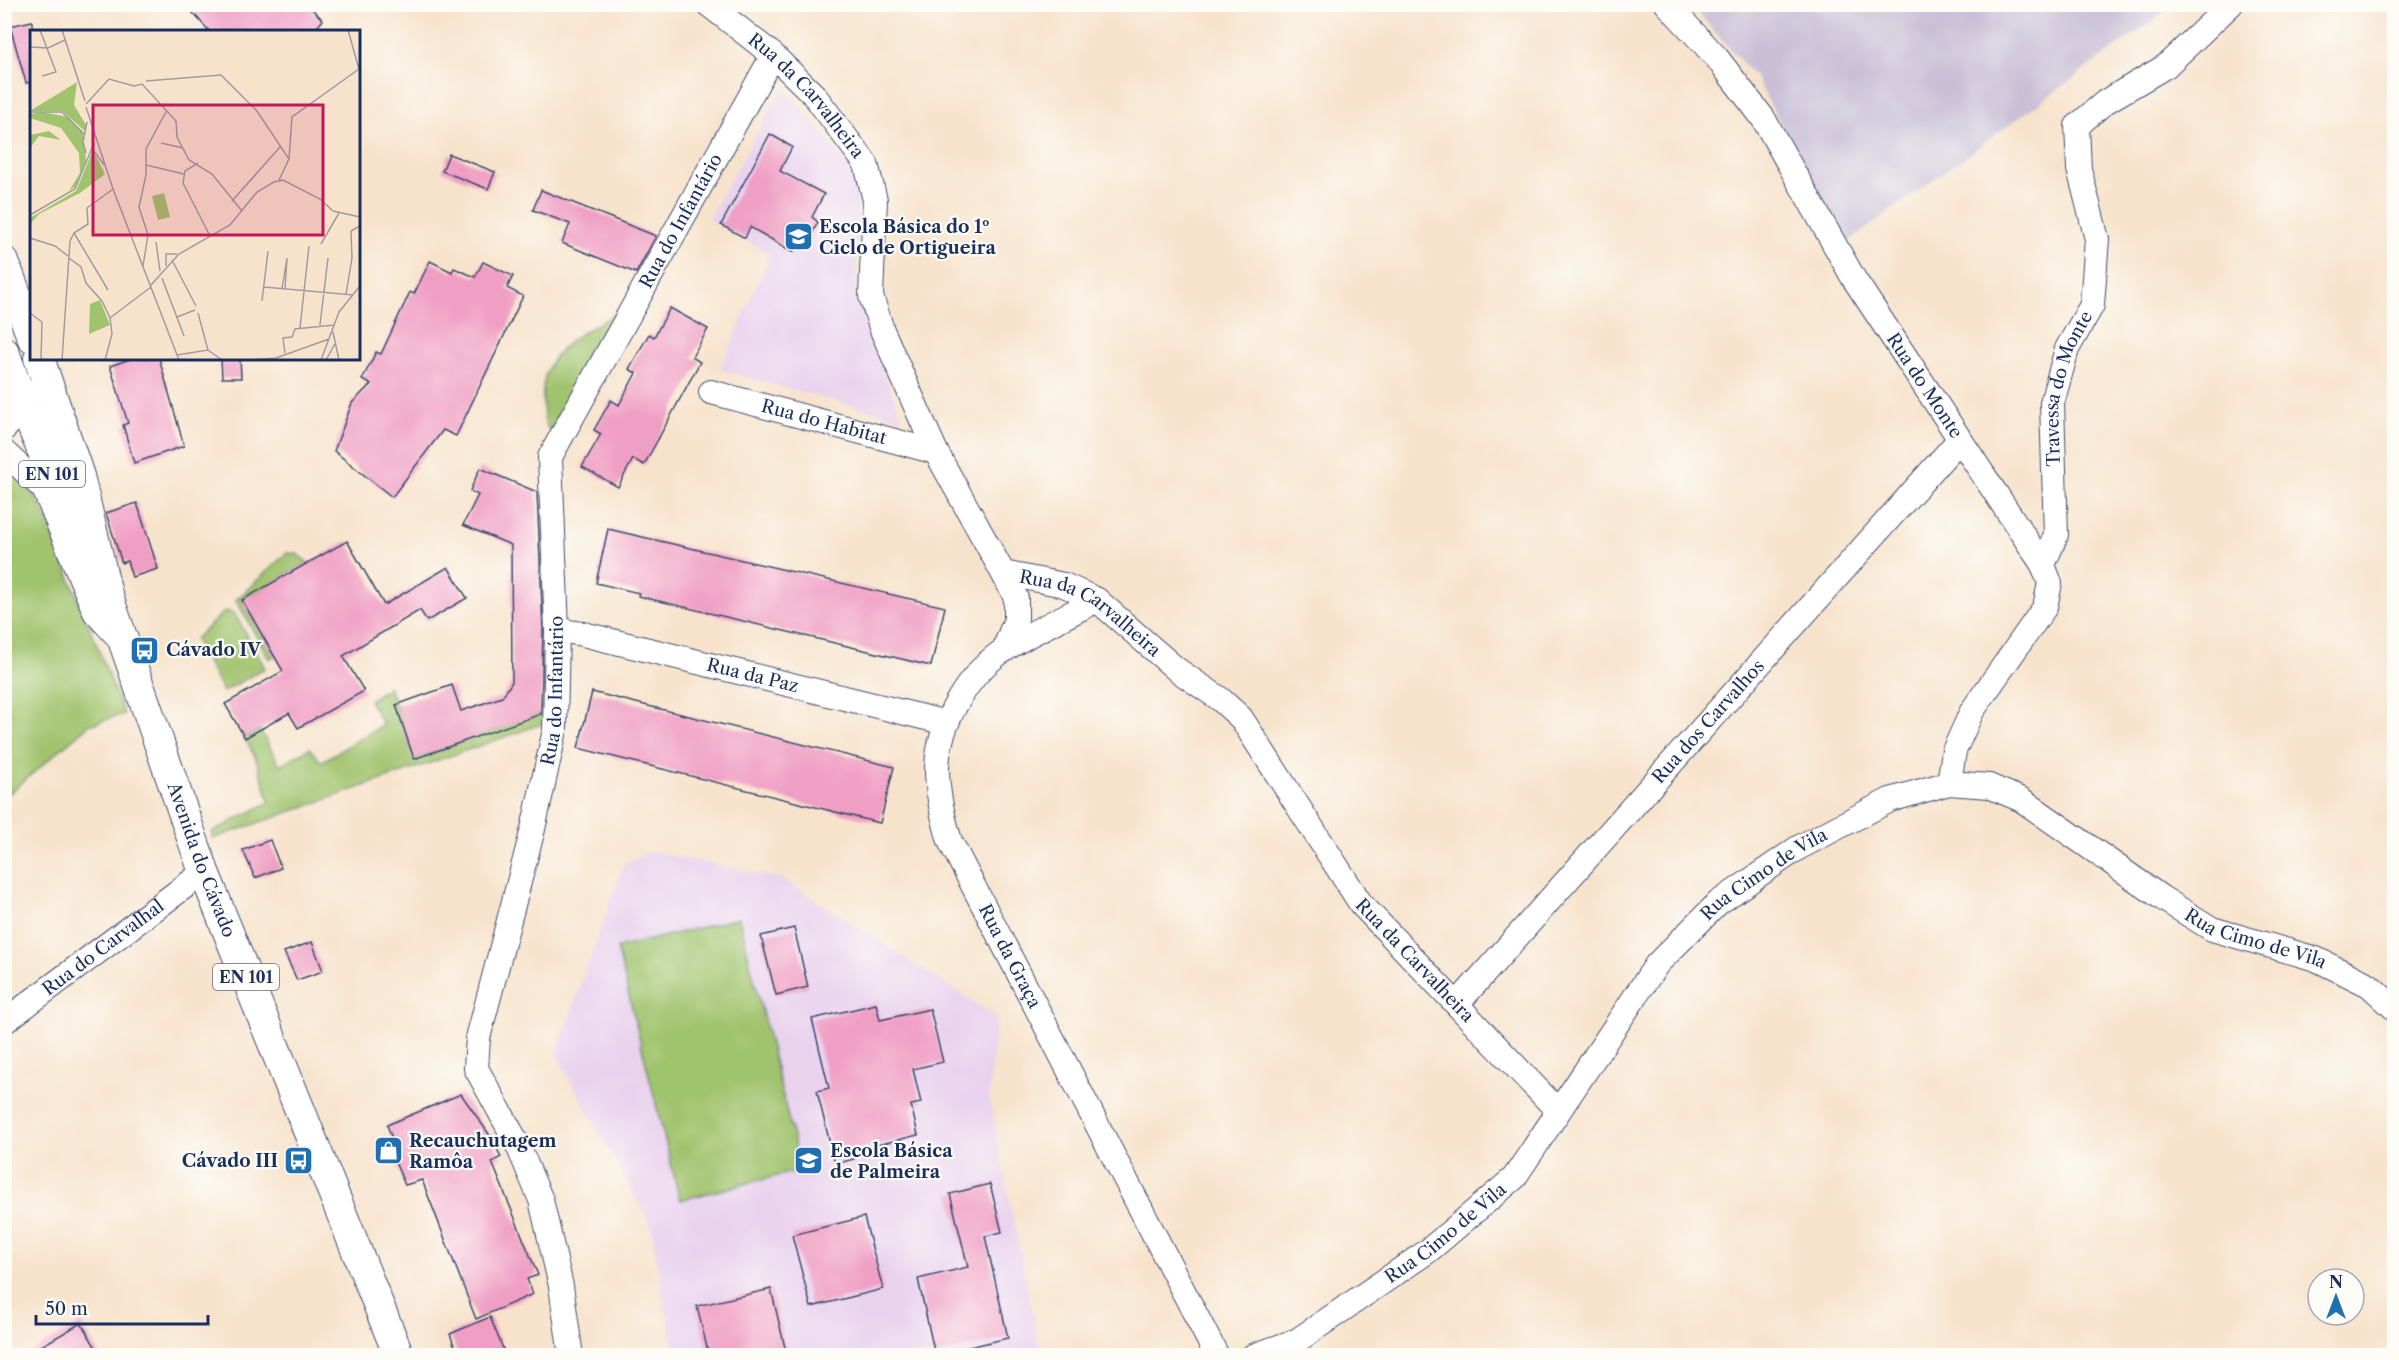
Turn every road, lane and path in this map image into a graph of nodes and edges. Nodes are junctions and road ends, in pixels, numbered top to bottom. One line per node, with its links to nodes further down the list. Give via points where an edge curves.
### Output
1 (708, 4): 4 (street, Rua da Carvalheira)
2 (1668, 4): 13 (street, Rua do Monte, via 1717,58 1763,118 1854,279)
3 (2230, 4): 16 (street, Travessa do Monte, via 2166,66 2105,102 2077,126 2079,169 2097,239 2092,305 2067,349 2052,403 2056,535)
4 (773, 55): 15 (street, Rua da Carvalheira, via 814,95 866,164 875,200 872,296 882,330); 20 (street, Rua do Infantário, via 550,458)
5 (4, 262): 6 (main road)
6 (30, 332)
7 (4, 351): 11 (main road, Avenida do Cávado / EN 101)
8 (39, 360): 11 (street)
9 (40, 360): 18 (main road, Avenida do Cávado / EN 101, via 79,476)
10 (711, 392): 15 (street, Rua do Habitat)
11 (24, 407): 12 (street); 18 (main road, Avenida do Cávado / EN 101)
12 (4, 429)
13 (1959, 440): 16 (street, Rua do Monte); 26 (street, Rua dos Carvalhos)
14 (4, 452): 21 (street, via 44,489 95,612)
15 (936, 452): 17 (street, Rua da Carvalheira)
16 (2043, 565): 24 (street, Rua do Monte, via 2050,583 2045,607 1972,711 1954,751)
17 (1003, 573): 19 (street, Rua da Carvalheira, via 1064,585); 22 (street, via 1016,598 1016,619)
18 (107, 594): 21 (main road, Avenida do Cávado / EN 101)
19 (1097, 600): 22 (street, Rua da Graça); 26 (street, Rua da Carvalheira, via 1176,669 1241,718 1361,903)
20 (557, 630): 23 (street, Rua da Paz); 31 (street, Rua do Infantário, via 555,730 478,1038 476,1068 516,1141 541,1200 561,1286)
21 (124, 643): 25 (main road, Avenida do Cávado / EN 101)
22 (1004, 650): 23 (street, Rua da Graça, via 963,691)
23 (947, 723): 32 (street, Rua da Graça, via 937,770 941,810 950,841)
24 (1949, 783): 27 (street, Rua Cimo de Vila, via 1989,786 2022,800 2212,929 2316,959 2369,985); 29 (street, Rua Cimo de Vila, via 1890,800 1808,842 1718,903 1657,964)
25 (204, 873): 28 (street, Rua do Carvalhal); 30 (main road, Avenida do Cávado / EN 101)
26 (1457, 1004): 29 (street, Rua da Carvalheira)
27 (2394, 1008)
28 (4, 1022)
29 (1558, 1111): 33 (street, Rua Cimo de Vila, via 1514,1178 1428,1251 1298,1340)
30 (399, 1356)
31 (571, 1356)
32 (1217, 1356)
33 (1253, 1356)

